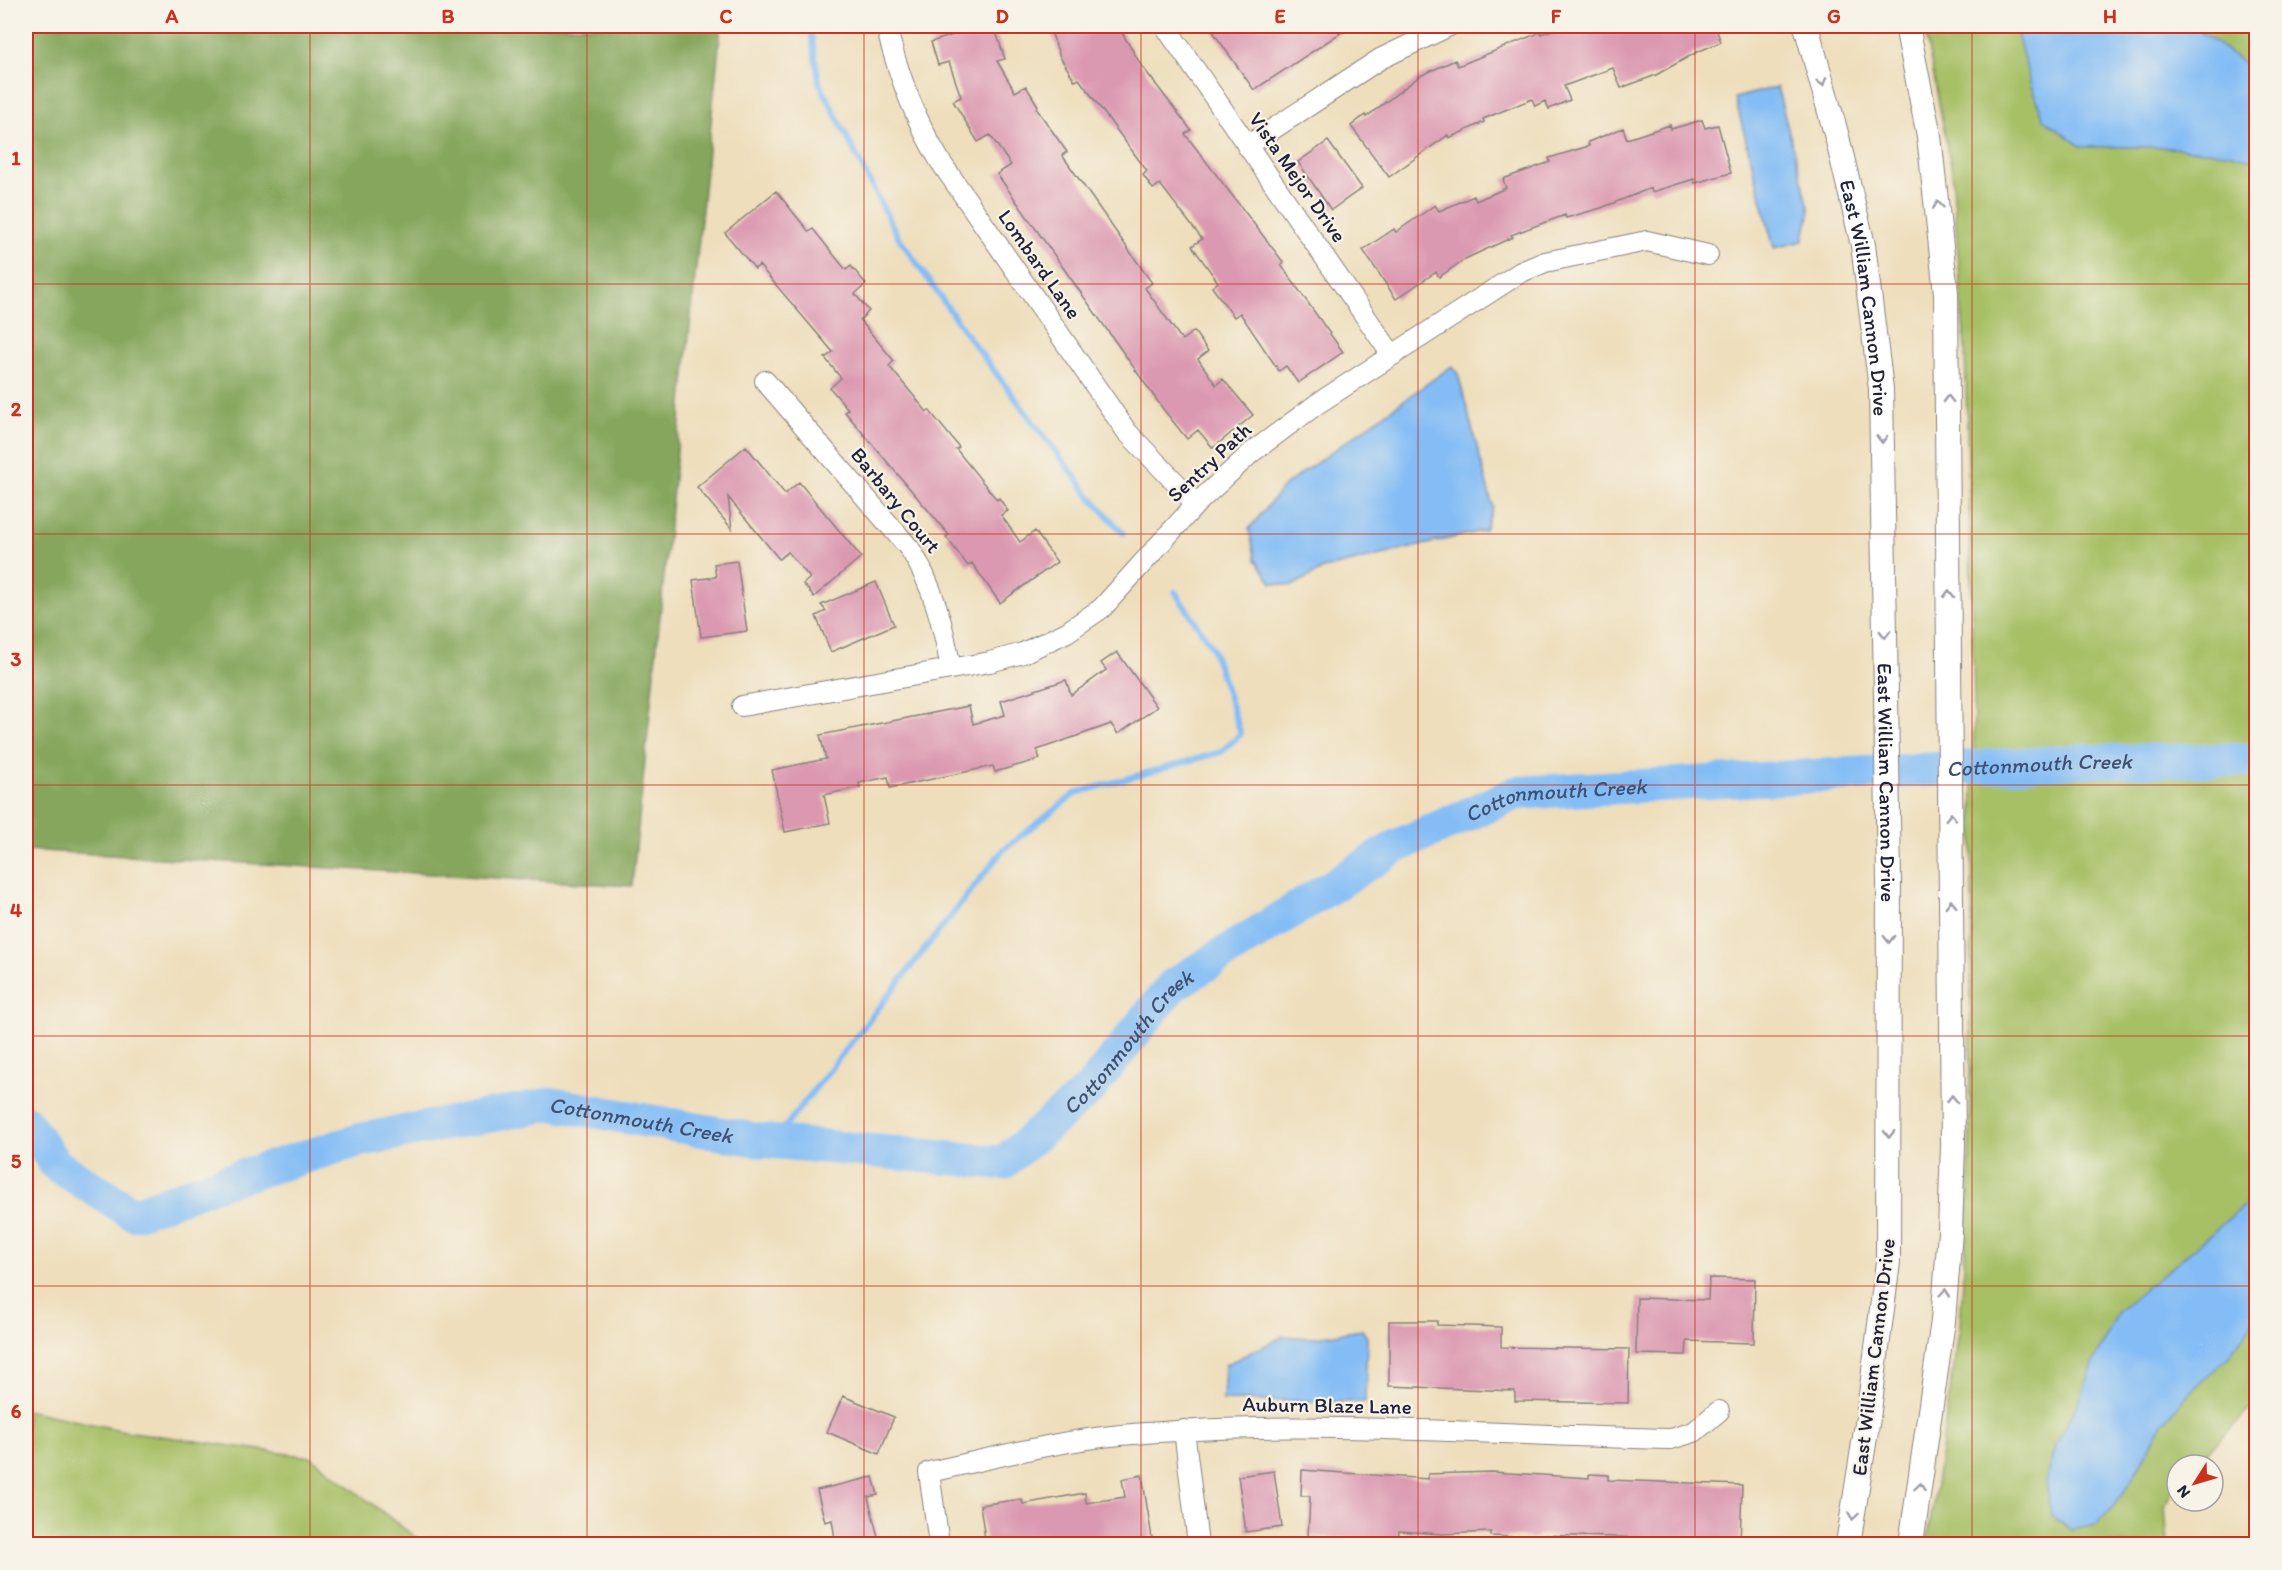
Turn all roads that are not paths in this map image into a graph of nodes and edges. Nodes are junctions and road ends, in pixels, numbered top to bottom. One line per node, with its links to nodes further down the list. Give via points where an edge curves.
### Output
1 (886, 26): 10 (street, Lombard Lane, via 898,74 940,161 1126,432)
2 (1165, 26): 6 (street, Vista Mejor Drive)
3 (1449, 26): 6 (street, via 1380,59)
4 (1806, 26): 17 (street, East William Cannon Drive, one-way to 17, via 1863,245 1880,378 1889,881 1888,1262)
5 (1907, 26): 18 (street, one-way to 5, via 1941,1332 1953,1146 1946,293 1929,136)
6 (1247, 146): 8 (street, Vista Mejor Drive)
7 (1708, 255): 8 (street, Sentry Path, via 1647,241 1545,262 1521,272)
8 (1392, 355): 10 (street, Sentry Path, via 1266,441)
9 (765, 381): 11 (street, Barbary Court, via 910,549 925,573 940,612)
10 (1196, 504): 11 (street, Sentry Path, via 1102,608 1067,632 1023,653)
11 (951, 669): 12 (street, Sentry Path)
12 (742, 706)
13 (1719, 1411): 14 (street, Auburn Blaze Lane, via 1694,1432 1671,1439 1288,1425)
14 (1184, 1430): 15 (street, Auburn Blaze Lane, via 1061,1443 929,1472); 16 (street)
15 (939, 1545)
16 (1198, 1545)
17 (1848, 1545)
18 (1911, 1545)

